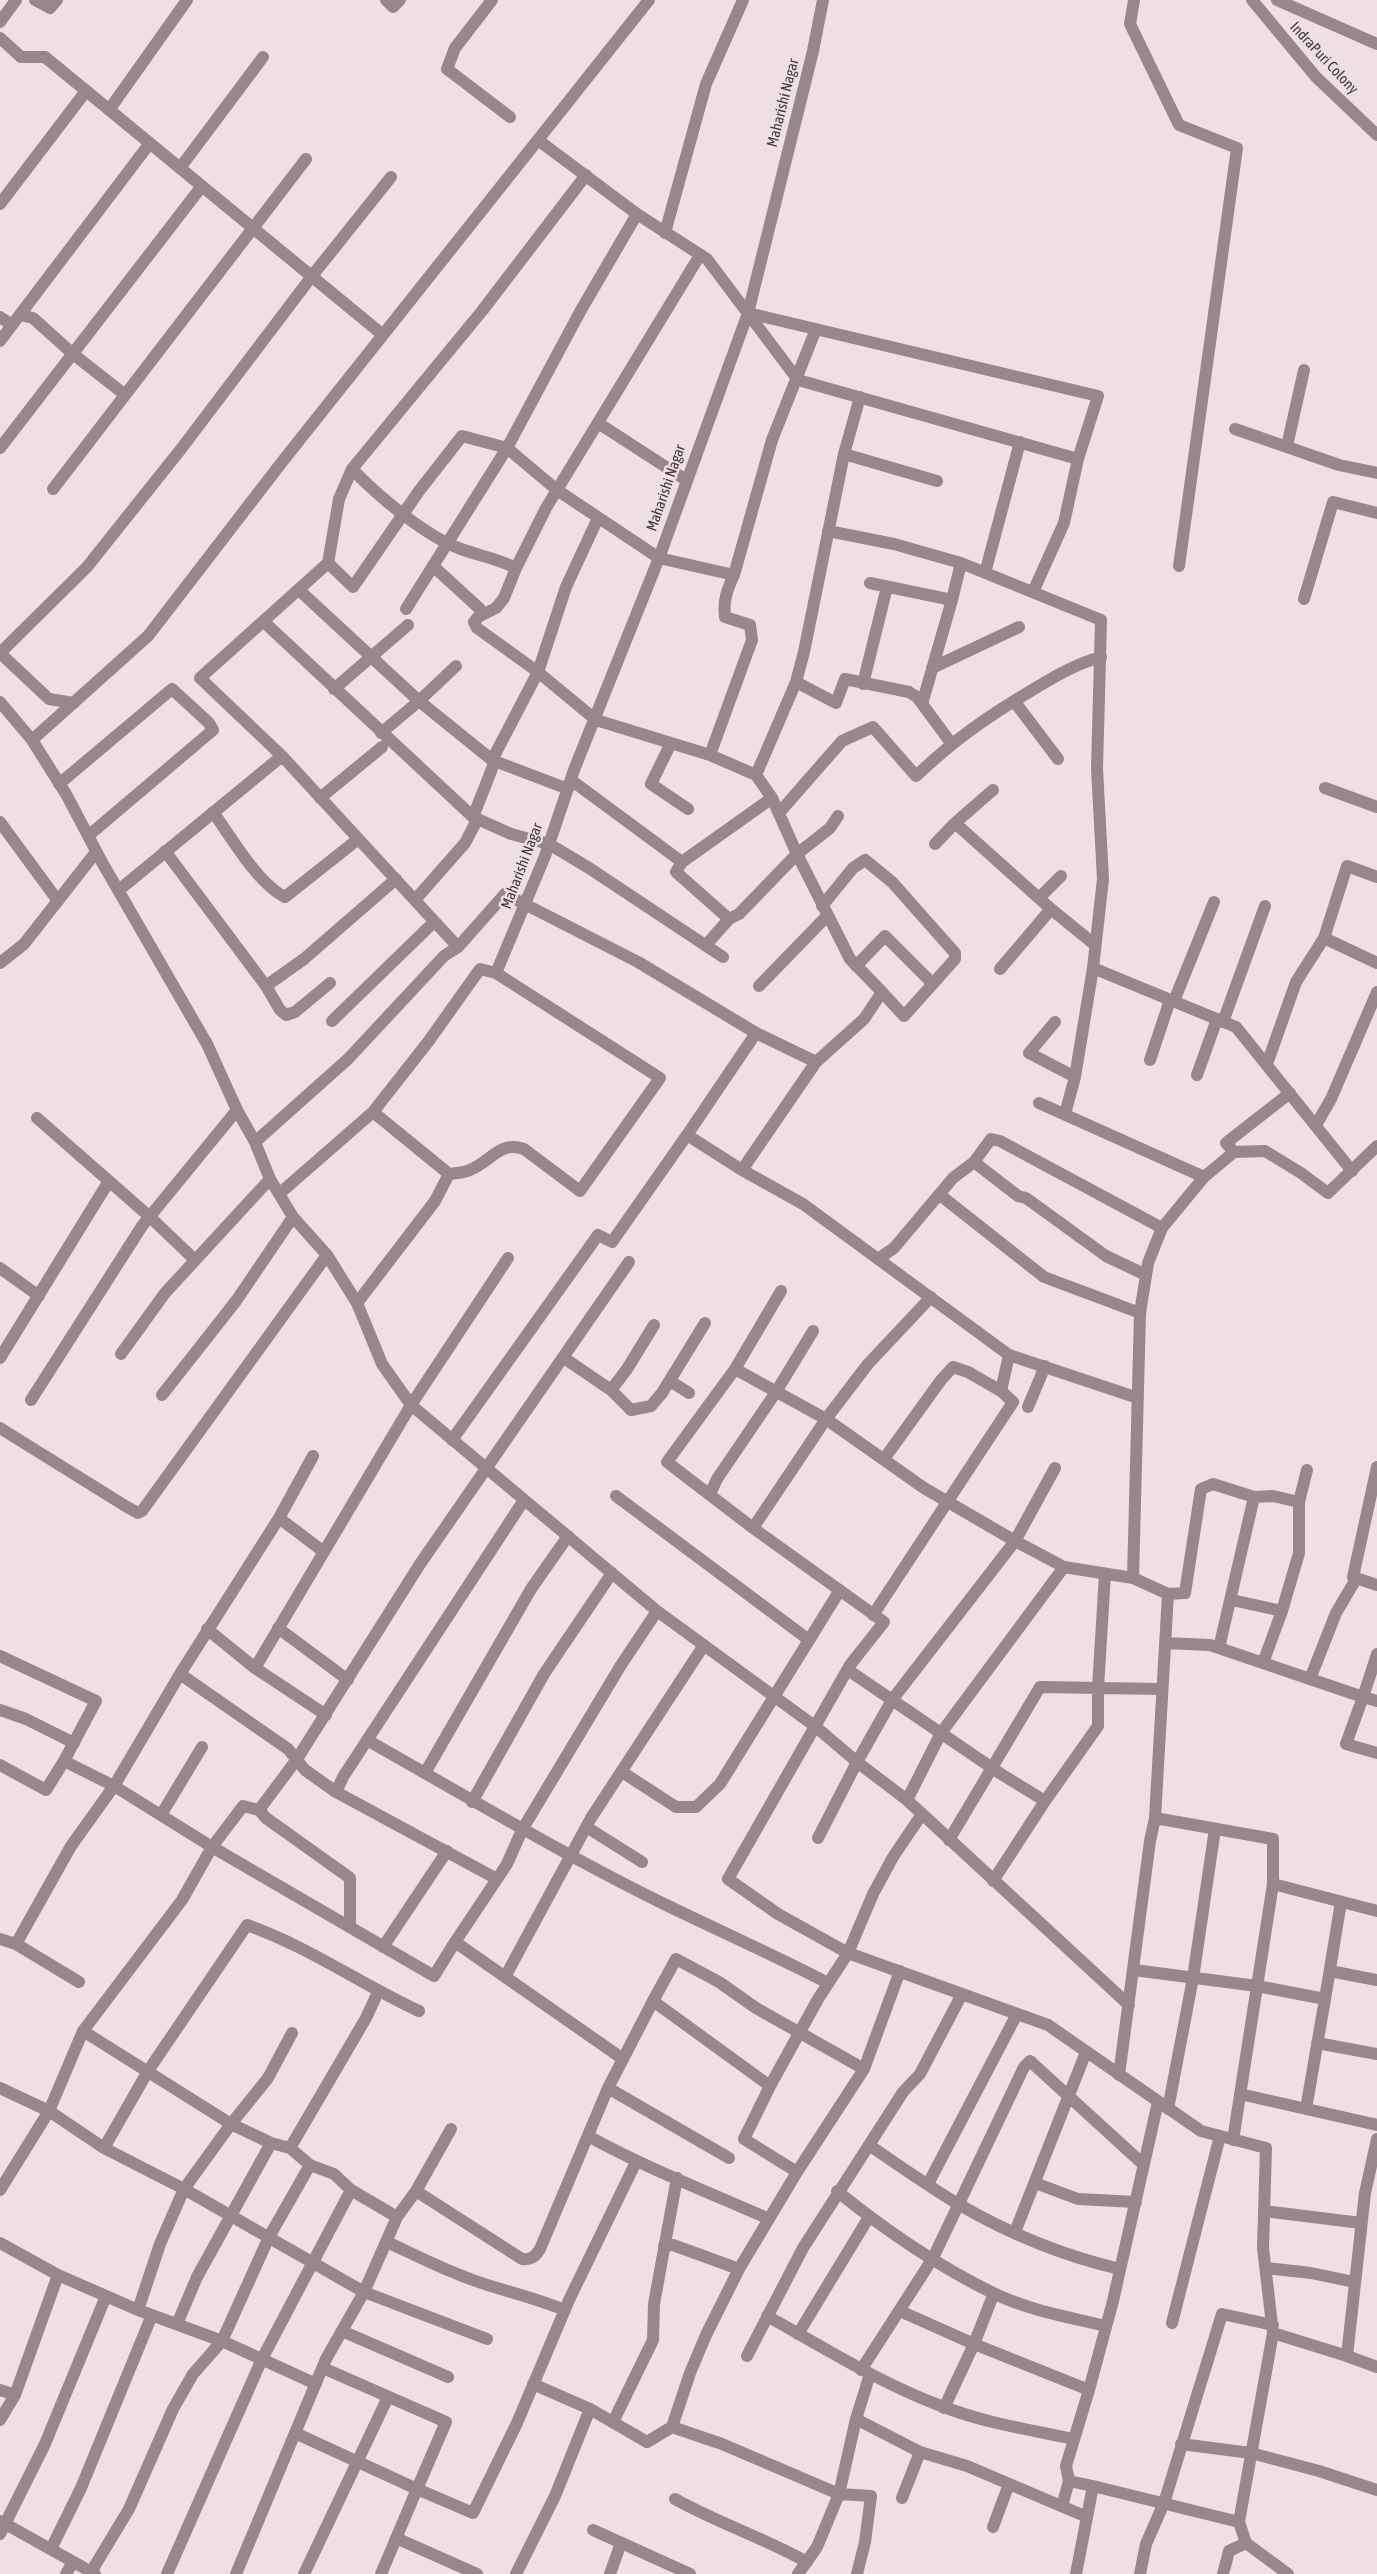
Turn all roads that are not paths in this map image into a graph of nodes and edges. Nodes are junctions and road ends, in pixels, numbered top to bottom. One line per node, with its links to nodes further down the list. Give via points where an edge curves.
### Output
1 (16, 0): 14 (street)
2 (35, 0): 3 (street, via 50,8)
3 (57, 0)
4 (187, 0): 19 (street)
5 (386, 0): 6 (street, via 394,7)
6 (400, 0)
7 (492, 0): 20 (street, via 455,48 447,69)
8 (649, 0): 22 (street)
9 (743, 0): 32 (street, via 706,84)
10 (823, 0): 35 (street, Maharishi Nagar)
11 (1134, 0): 69 (street, via 1130,24 1179,125 1237,148)
12 (1252, 0): 21 (street, IndraPuri Colony, via 1316,78)
13 (1277, 0): 16 (street)
14 (0, 22)
15 (0, 38): 18 (street, via 21,57 45,57)
16 (1377, 44)
17 (263, 57): 25 (street)
18 (86, 91): 19 (street); 29 (street)
19 (109, 110): 23 (street)
20 (510, 117)
21 (1377, 135)
22 (538, 140): 26 (street); 39 (street)
23 (150, 143): 25 (street); 37 (street)
24 (306, 159): 31 (street)
25 (180, 168): 28 (street)
26 (586, 175): 30 (street); 54 (street, via 482,312)
27 (391, 177): 34 (street)
28 (202, 186): 31 (street); 41 (street)
29 (0, 204)
30 (637, 214): 32 (street); 51 (street)
31 (252, 227): 34 (street); 44 (street)
32 (665, 233): 33 (street)
33 (700, 255): 35 (street, via 707,259); 46 (street)
34 (312, 276): 39 (street); 84 (street, via 181,450 86,567)
35 (748, 313): 38 (street); 43 (street); 56 (street, Maharishi Nagar)
36 (0, 317): 37 (street)
37 (16, 320): 40 (street); 41 (street, via 33,318)
38 (816, 329): 43 (street); 53 (street, via 1098,396)
39 (383, 335): 96 (street, via 148,636)
40 (0, 341)
41 (73, 354): 44 (street); 50 (street)
42 (1304, 370): 49 (street)
43 (798, 380): 45 (street); 72 (street, via 772,440)
44 (124, 394): 58 (street)
45 (860, 397): 48 (street); 52 (street)
46 (598, 423): 56 (street); 59 (street)
47 (1235, 429): 49 (street)
48 (1020, 442): 53 (street); 71 (street)
49 (1288, 446): 55 (street, via 1339,465)
50 (0, 448)
51 (507, 448): 59 (street); 61 (street, via 462,436); 64 (street)
52 (844, 454): 57 (street); 63 (street)
53 (1078, 459): 76 (street, via 1064,523)
54 (352, 469): 61 (street); 66 (street, via 339,499)
55 (1377, 473)
56 (686, 480): 65 (street, Maharishi Nagar)
57 (937, 481)
58 (52, 489)
59 (557, 490): 62 (street); 70 (street)
60 (1377, 513): 77 (street, via 1333,502)
61 (404, 515): 64 (street); 66 (street, via 352,587)
62 (598, 518): 65 (street); 89 (street, via 566,587)
63 (828, 531): 67 (street, via 894,544); 90 (street)
64 (448, 543): 68 (street); 70 (street)
65 (659, 558): 72 (street); 98 (street, Maharishi Nagar)
66 (328, 563): 75 (street)
67 (961, 563): 71 (street); 78 (street)
68 (433, 566): 79 (street); 80 (street)
69 (1179, 566)
70 (516, 568): 89 (street, via 504,598 496,608 474,622 477,628)
71 (985, 573): 76 (street)
72 (734, 575): 104 (street, via 725,593 725,617 750,625 752,640)
73 (870, 583): 74 (street)
74 (887, 587): 78 (street); 91 (street)
75 (299, 590): 81 (street); 85 (street)
76 (1033, 592): 86 (street, via 1101,620)
77 (1304, 599)
78 (952, 600): 88 (street)
79 (480, 608)
80 (406, 609)
81 (264, 622): 92 (street); 105 (street, via 200,678)
82 (408, 625): 85 (street)
83 (1019, 627): 88 (street)
84 (0, 653): 96 (street, via 49,699)
85 (372, 657): 92 (street); 93 (street)
86 (1101, 658): 94 (street, via 1056,675); 146 (street, via 1097,769 1103,879)
87 (456, 666): 93 (street)
88 (932, 668): 97 (street)
89 (538, 672): 98 (street); 107 (street)
90 (796, 682): 91 (street, via 836,703 845,678); 108 (street)
91 (863, 684): 97 (street, via 910,692)
92 (334, 688): 99 (street)
93 (419, 701): 99 (street); 107 (street)
94 (1014, 701): 102 (street); 106 (street)
95 (0, 702): 100 (street)
96 (74, 703): 100 (street)
97 (922, 704): 102 (street)
98 (596, 720): 101 (street); 110 (street, Maharishi Nagar)
99 (381, 733): 120 (street)
100 (32, 740): 109 (street)
101 (671, 743): 104 (street); 116 (street, via 652,784)
102 (951, 743): 118 (street, via 916,776 873,727 842,740)
103 (382, 747): 113 (street)
104 (710, 755): 108 (street)
105 (282, 756): 113 (street); 117 (street)
106 (1058, 759)
107 (493, 760): 110 (street); 120 (street)
108 (756, 775): 114 (street)
109 (59, 784): 123 (street); 123 (street, via 172,689 213,730)
110 (570, 785): 125 (street, Maharishi Nagar); 130 (street)
111 (1325, 788): 115 (street)
112 (993, 790): 122 (street)
113 (320, 798): 124 (street)
114 (772, 798): 118 (street); 130 (street)
115 (1377, 807)
116 (688, 810)
117 (213, 812): 124 (street, via 257,871 276,893 284,897); 127 (street)
118 (779, 813): 129 (street)
119 (838, 816): 129 (street, via 830,828)
120 (475, 819): 125 (street, via 511,834); 136 (street, via 465,843)
121 (0, 822): 137 (street)
122 (955, 823): 126 (street); 135 (street)
123 (88, 836): 128 (street)
124 (357, 840): 133 (street)
125 (549, 844): 139 (street, Maharishi Nagar); 147 (street)
126 (936, 844)
127 (165, 851): 134 (street); 158 (street)
128 (96, 852): 134 (street); 137 (street)
129 (797, 854): 142 (street); 143 (street, via 739,914)
130 (682, 862): 143 (street, via 676,872)
131 (1061, 876): 135 (street)
132 (1377, 877): 145 (street, via 1347,866)
133 (396, 879): 136 (street); 158 (street, via 304,959)
134 (119, 890): 174 (street, via 206,1044)
135 (1039, 898): 141 (street)
136 (415, 900): 144 (street)
137 (58, 901): 150 (street, via 24,944)
138 (1214, 902): 162 (street)
139 (525, 904): 148 (street, via 506,894); 155 (street, Maharishi Nagar); 166 (street, via 638,962)
140 (1264, 906): 163 (street)
141 (1051, 909): 146 (street); 154 (street)
142 (825, 911): 152 (street); 157 (street, via 853,868 865,860 892,882 955,953 955,959); 159 (street)
143 (729, 919): 147 (street)
144 (434, 922): 148 (street); 164 (street)
145 (1324, 938): 151 (street); 169 (street, via 1296,982)
146 (1094, 944): 153 (street)
147 (706, 945): 149 (street)
148 (458, 947): 180 (street, via 444,956 348,1059)
149 (723, 957)
150 (0, 963)
151 (1377, 963)
152 (856, 966): 157 (street, via 885,936); 160 (street)
153 (1092, 968): 162 (street); 171 (street)
154 (1000, 969)
155 (496, 973): 175 (street, via 480,969); 186 (street, via 660,1078 580,1192 524,1149 514,1145 473,1169)
156 (330, 983): 158 (street, via 295,1012 286,1015)
157 (933, 984): 160 (street, via 904,1016)
158 (266, 986)
159 (759, 986)
160 (882, 992): 168 (street, via 864,1019)
161 (1377, 992): 178 (street, via 1331,1099)
162 (1172, 1001): 163 (street); 167 (street)
163 (1220, 1020): 169 (street, via 1236,1027); 170 (street)
164 (332, 1021)
165 (1055, 1022): 171 (street, via 1030,1053)
166 (756, 1032): 168 (street); 179 (street)
167 (1150, 1060)
168 (816, 1062): 184 (street)
169 (1267, 1064): 172 (street)
170 (1197, 1075)
171 (1075, 1077): 176 (street)
172 (1290, 1093): 178 (street); 182 (street, via 1226,1143)
173 (1039, 1103): 176 (street)
174 (237, 1110): 180 (street); 192 (street)
175 (373, 1112): 186 (street); 190 (street)
176 (1065, 1114): 187 (street)
177 (37, 1118): 189 (street)
178 (1316, 1125): 185 (street)
179 (687, 1135): 184 (street); 228 (street, via 612,1242 598,1235)
180 (256, 1142): 188 (street)
181 (1377, 1146): 185 (street)
182 (1234, 1152): 185 (street, via 1264,1151 1328,1193); 187 (street)
183 (974, 1162): 191 (street, via 953,1178); 194 (street, via 991,1139 1000,1141); 201 (street, via 1106,1256)
184 (742, 1170): 197 (street, via 804,1204)
185 (1352, 1171)
186 (449, 1174): 205 (street, via 435,1201)
187 (1204, 1177): 194 (street)
188 (270, 1179): 190 (street); 198 (street)
189 (109, 1181): 192 (street); 203 (street)
190 (279, 1194): 193 (street)
191 (940, 1195): 197 (street, via 894,1248); 206 (street, via 1044,1277)
192 (150, 1217): 198 (street); 223 (street)
193 (293, 1217): 195 (street); 221 (street, via 236,1301)
194 (1162, 1228): 201 (street)
195 (327, 1254): 205 (street); 227 (street, via 142,1511 138,1513 127,1507)
196 (508, 1258): 224 (street)
197 (878, 1258): 204 (street)
198 (195, 1260): 210 (street, via 165,1293)
199 (629, 1262): 213 (street)
200 (0, 1268): 203 (street)
201 (1146, 1275): 206 (street)
202 (781, 1291): 215 (street)
203 (39, 1296): 212 (street)
204 (931, 1297): 211 (street); 226 (street, via 868,1364)
205 (357, 1303): 224 (street, via 382,1364)
206 (1140, 1313): 222 (street)
207 (705, 1323): 216 (street)
208 (654, 1325): 217 (street)
209 (813, 1331): 219 (street)
210 (122, 1354)
211 (1009, 1355): 214 (street); 218 (street)
212 (0, 1358)
213 (564, 1358): 217 (street); 231 (street)
214 (1045, 1366): 222 (street); 225 (street)
215 (735, 1369): 219 (street); 235 (street, via 667,1462)
216 (670, 1381): 217 (street, via 651,1406 631,1410); 220 (street)
217 (611, 1390)
218 (1001, 1391): 230 (street, via 953,1367); 239 (street, via 1013,1402)
219 (776, 1392): 226 (street); 235 (street)
220 (689, 1393)
221 (162, 1395)
222 (1138, 1398): 249 (street)
223 (31, 1400)
224 (411, 1405): 228 (street); 245 (street)
225 (1028, 1407)
226 (826, 1419): 230 (street); 242 (street)
227 (0, 1428)
228 (452, 1440): 231 (street)
229 (313, 1456): 241 (street)
230 (884, 1460): 239 (street)
231 (486, 1468): 238 (street); 271 (street, via 420,1564)
232 (1056, 1468): 244 (street)
233 (1308, 1470): 240 (street)
234 (1376, 1473): 250 (street, via 1353,1577)
235 (710, 1494): 242 (street)
236 (616, 1496): 260 (street)
237 (1254, 1497): 240 (street, via 1274,1496); 253 (street, via 1212,1484 1201,1489 1185,1593); 254 (street)
238 (524, 1500): 243 (street); 282 (street)
239 (947, 1501): 244 (street); 257 (street)
240 (1299, 1502): 256 (street, via 1299,1553)
241 (279, 1518): 245 (street); 259 (street)
242 (753, 1528): 252 (street)
243 (568, 1536): 247 (street); 292 (street, via 531,1589)
244 (1015, 1541): 246 (street); 276 (street)
245 (324, 1552): 258 (street)
246 (1064, 1566): 248 (street); 281 (street)
247 (612, 1573): 255 (street); 297 (street, via 544,1674)
248 (1105, 1574): 249 (street); 272 (street)
249 (1133, 1578): 253 (street)
250 (1356, 1579): 251 (street); 270 (street, via 1336,1613)
251 (1377, 1585)
252 (840, 1590): 257 (street); 260 (street)
253 (1168, 1594): 261 (street)
254 (1232, 1600): 256 (street); 263 (street)
255 (657, 1611): 262 (street); 304 (street)
256 (1282, 1611): 266 (street)
257 (873, 1615): 268 (street, via 884,1622)
258 (278, 1628): 267 (street); 271 (street)
259 (207, 1629): 267 (street); 269 (street)
260 (809, 1640): 274 (street)
261 (1165, 1643): 263 (street); 273 (street)
262 (704, 1645): 274 (street); 291 (street)
263 (1218, 1648): 266 (street)
264 (1377, 1654): 275 (street)
265 (0, 1656): 283 (street, via 96,1701)
266 (1263, 1663): 270 (street)
267 (255, 1668): 279 (street)
268 (848, 1670): 276 (street); 280 (street)
269 (180, 1674): 286 (street, via 288,1749); 293 (street)
270 (1310, 1679): 275 (street)
271 (348, 1680): 279 (street)
272 (1098, 1688): 273 (street); 290 (street, via 1040,1688); 296 (street, via 1098,1726)
273 (1162, 1689): 301 (street)
274 (773, 1695): 280 (street); 291 (street, via 720,1784 696,1807 676,1807)
275 (1363, 1697): 277 (street); 285 (street, via 1346,1744)
276 (892, 1700): 281 (street); 288 (street)
277 (1377, 1701)
278 (0, 1710): 283 (street)
279 (326, 1715): 286 (street)
280 (816, 1727): 288 (street); 321 (street, via 728,1879 778,1914)
281 (941, 1733): 290 (street); 295 (street)
282 (368, 1740): 292 (street); 294 (street)
283 (74, 1743): 287 (street)
284 (202, 1747): 300 (street)
285 (1377, 1753)
286 (297, 1760): 294 (street, via 304,1770); 298 (street)
287 (64, 1761): 289 (street, via 46,1790); 293 (street)
288 (857, 1762): 295 (street); 305 (street)
289 (0, 1765)
290 (992, 1768): 296 (street); 306 (street)
291 (622, 1772): 302 (street)
292 (425, 1773): 297 (street)
293 (114, 1786): 300 (street); 319 (street, via 71,1846)
294 (336, 1792): 308 (street)
295 (907, 1800): 299 (street)
296 (1045, 1801): 312 (street)
297 (472, 1802): 304 (street)
298 (259, 1810): 307 (street, via 243,1806); 316 (street, via 350,1878)
299 (922, 1814): 306 (street); 321 (street, via 873,1894)
300 (161, 1815): 307 (street)
301 (1155, 1818): 303 (street); 322 (street)
302 (588, 1828): 309 (street); 310 (street)
303 (1215, 1829): 313 (street, via 1274,1839); 326 (street)
304 (522, 1830): 309 (street); 311 (street)
305 (818, 1838)
306 (949, 1840): 312 (street)
307 (212, 1847): 316 (street); 338 (street, via 182,1900)
308 (447, 1850): 311 (street); 320 (street)
309 (570, 1855): 325 (street); 329 (street, via 659,1902 761,1948)
310 (642, 1862)
311 (497, 1879): 318 (street)
312 (993, 1881): 335 (street)
313 (1273, 1884): 314 (street); 330 (street)
314 (1341, 1902): 315 (street); 323 (street)
315 (1376, 1908)
316 (350, 1927): 320 (street)
317 (0, 1939): 319 (street)
318 (455, 1942): 320 (street, via 434,1976); 325 (street)
319 (16, 1944): 328 (street)
320 (383, 1947)
321 (848, 1953): 324 (street); 329 (street)
322 (1134, 1970): 326 (street); 335 (street)
323 (1330, 1971): 327 (street); 333 (street)
324 (900, 1972): 332 (street); 345 (street)
325 (505, 1977): 344 (street)
326 (1193, 1978): 330 (street); 353 (street)
327 (1377, 1980)
328 (79, 1982)
329 (828, 1983): 339 (street)
330 (1257, 1986): 333 (street); 352 (street)
331 (378, 1992): 336 (street); 346 (street, via 271,1934 247,1925); 366 (street)
332 (962, 1994): 337 (street); 364 (street, via 920,2074 903,2092)
333 (1324, 1998): 341 (street)
334 (653, 2001): 339 (street, via 676,1959); 344 (street); 348 (street)
335 (1129, 2005): 347 (street)
336 (419, 2011)
337 (1017, 2014): 342 (street, via 1048,2025); 374 (street)
338 (83, 2031): 346 (street); 355 (street)
339 (800, 2032): 345 (street); 348 (street)
340 (292, 2033): 356 (street, via 268,2078)
341 (1317, 2043): 343 (street); 354 (street)
342 (1086, 2052): 347 (street); 351 (street)
343 (1377, 2054)
344 (623, 2059): 350 (street)
345 (864, 2069): 371 (street)
346 (148, 2071): 356 (street); 365 (street)
347 (1119, 2075): 353 (street)
348 (770, 2086): 371 (street, via 744,2139)
349 (0, 2088): 355 (street)
350 (608, 2088): 359 (street); 367 (street)
351 (1068, 2094): 370 (street); 373 (street); 381 (street, via 1030,2061 1024,2066)
352 (1240, 2094): 354 (street); 362 (street)
353 (1163, 2105): 360 (street, via 1201,2131); 370 (street)
354 (1306, 2109): 357 (street)
355 (49, 2111): 365 (street); 376 (street)
356 (231, 2124): 363 (street); 375 (street)
357 (1377, 2125)
358 (451, 2129): 378 (street)
359 (588, 2136): 368 (street); 378 (street, via 540,2249 529,2260 522,2259)
360 (1220, 2136): 362 (street); 408 (street)
361 (1377, 2139): 387 (street)
362 (1233, 2140): 382 (street, via 1266,2148)
363 (271, 2143): 366 (street); 383 (street)
364 (869, 2145): 374 (street); 379 (street)
365 (104, 2148): 375 (street)
366 (290, 2148): 369 (street)
367 (728, 2158)
368 (636, 2162): 372 (street); 404 (street)
369 (310, 2165): 377 (street, via 334,2174); 389 (street)
370 (1144, 2165): 380 (street)
371 (797, 2172): 386 (street)
372 (677, 2178): 386 (street); 392 (street)
373 (1034, 2183): 380 (street, via 1078,2199); 388 (street)
374 (928, 2184): 381 (street)
375 (184, 2189): 383 (street); 403 (street, via 160,2244)
376 (0, 2190)
377 (350, 2190): 385 (street); 394 (street)
378 (416, 2191): 385 (street)
379 (838, 2191): 384 (street); 407 (street, via 802,2248)
380 (1136, 2202): 397 (street)
381 (959, 2204): 388 (street); 393 (street)
382 (1264, 2210): 387 (street); 395 (street)
383 (230, 2214): 389 (street); 409 (street, via 197,2276)
384 (869, 2216): 393 (street); 413 (street)
385 (397, 2217): 390 (street)
386 (769, 2219): 396 (street)
387 (1361, 2223): 399 (street)
388 (1014, 2232): 397 (street, via 1084,2261)
389 (269, 2237): 394 (street); 415 (street)
390 (387, 2242): 400 (street); 404 (street, via 465,2278 543,2300)
391 (0, 2243): 398 (street)
392 (664, 2246): 396 (street, via 673,2245); 434 (street, via 654,2304 653,2340)
393 (933, 2258): 401 (street); 405 (street)
394 (311, 2262): 400 (street); 419 (street)
395 (1266, 2268): 399 (street); 411 (street)
396 (739, 2269): 435 (street, via 706,2335)
397 (1120, 2270): 410 (street)
398 (58, 2275): 402 (street); 428 (street)
399 (1354, 2282): 418 (street)
400 (364, 2292): 412 (street); 414 (street)
401 (994, 2293): 410 (street, via 1037,2309); 416 (street)
402 (106, 2296): 403 (street); 454 (street, via 45,2444)
403 (138, 2310): 406 (street)
404 (564, 2310): 425 (street)
405 (900, 2311): 416 (street); 422 (street)
406 (152, 2315): 409 (street); 460 (street, via 81,2488)
407 (767, 2316): 413 (street); 417 (street)
408 (1172, 2323)
409 (177, 2324): 415 (street)
410 (1106, 2326): 427 (street)
411 (1273, 2329): 418 (street); 438 (street, via 1222,2314); 440 (street)
412 (342, 2331): 421 (street); 423 (street)
413 (798, 2334): 422 (street)
414 (487, 2339)
415 (222, 2341): 419 (street); 464 (street, via 193,2374 173,2409 129,2509)
416 (974, 2344): 427 (street); 430 (street)
417 (747, 2356)
418 (1347, 2356): 420 (street)
419 (262, 2359): 424 (street); 466 (street)
420 (1377, 2367)
421 (323, 2368): 424 (street); 429 (street)
422 (866, 2372): 430 (street); 432 (street)
423 (448, 2377)
424 (316, 2384): 436 (street)
425 (533, 2384): 431 (street); 445 (street, via 473,2513)
426 (0, 2390): 428 (street)
427 (1089, 2390): 437 (street)
428 (15, 2395): 433 (street)
429 (388, 2397): 441 (street); 445 (street, via 446,2422)
430 (944, 2408): 437 (street)
431 (590, 2409): 434 (street); 471 (street, via 555,2496)
432 (856, 2419): 439 (street); 447 (street)
433 (0, 2420)
434 (613, 2422): 435 (street, via 647,2442)
435 (672, 2427): 447 (street, via 732,2448)
436 (295, 2434): 441 (street); 467 (street)
437 (1074, 2439): 442 (street, via 1066,2466)
438 (1181, 2444): 440 (street); 450 (street)
439 (920, 2452): 443 (street); 448 (street)
440 (1251, 2453): 446 (street); 453 (street)
441 (355, 2462): 445 (street); 468 (street)
442 (1069, 2481): 444 (street); 451 (street)
443 (1009, 2484): 451 (street); 455 (street)
444 (1093, 2486): 450 (street); 452 (street)
445 (417, 2490): 457 (street)
446 (1377, 2490)
447 (839, 2494): 462 (street, via 818,2547); 475 (street, via 872,2496)
448 (902, 2498)
449 (675, 2500): 462 (street)
450 (1164, 2503): 453 (street); 477 (street, via 1146,2544)
451 (1062, 2506): 452 (street)
452 (1087, 2516): 476 (street)
453 (1239, 2522): 459 (street)
454 (2, 2526): 460 (street)
455 (993, 2527)
456 (593, 2530): 458 (street)
457 (396, 2538): 469 (street); 470 (street)
458 (621, 2543): 463 (street); 472 (street)
459 (1246, 2543): 478 (street, via 1229,2551); 479 (street)
460 (51, 2549): 461 (street)
461 (73, 2562): 464 (street); 465 (street)
462 (807, 2562): 474 (street)
463 (675, 2571): 473 (street)
464 (93, 2573)
465 (66, 2574)
466 (167, 2574)
467 (236, 2574)
468 (304, 2574)
469 (381, 2574)
470 (476, 2574)
471 (516, 2574)
472 (610, 2574)
473 (690, 2574)
474 (798, 2574)
475 (857, 2574)
476 (1076, 2574)
477 (1140, 2574)
478 (1223, 2574)
479 (1288, 2574)

